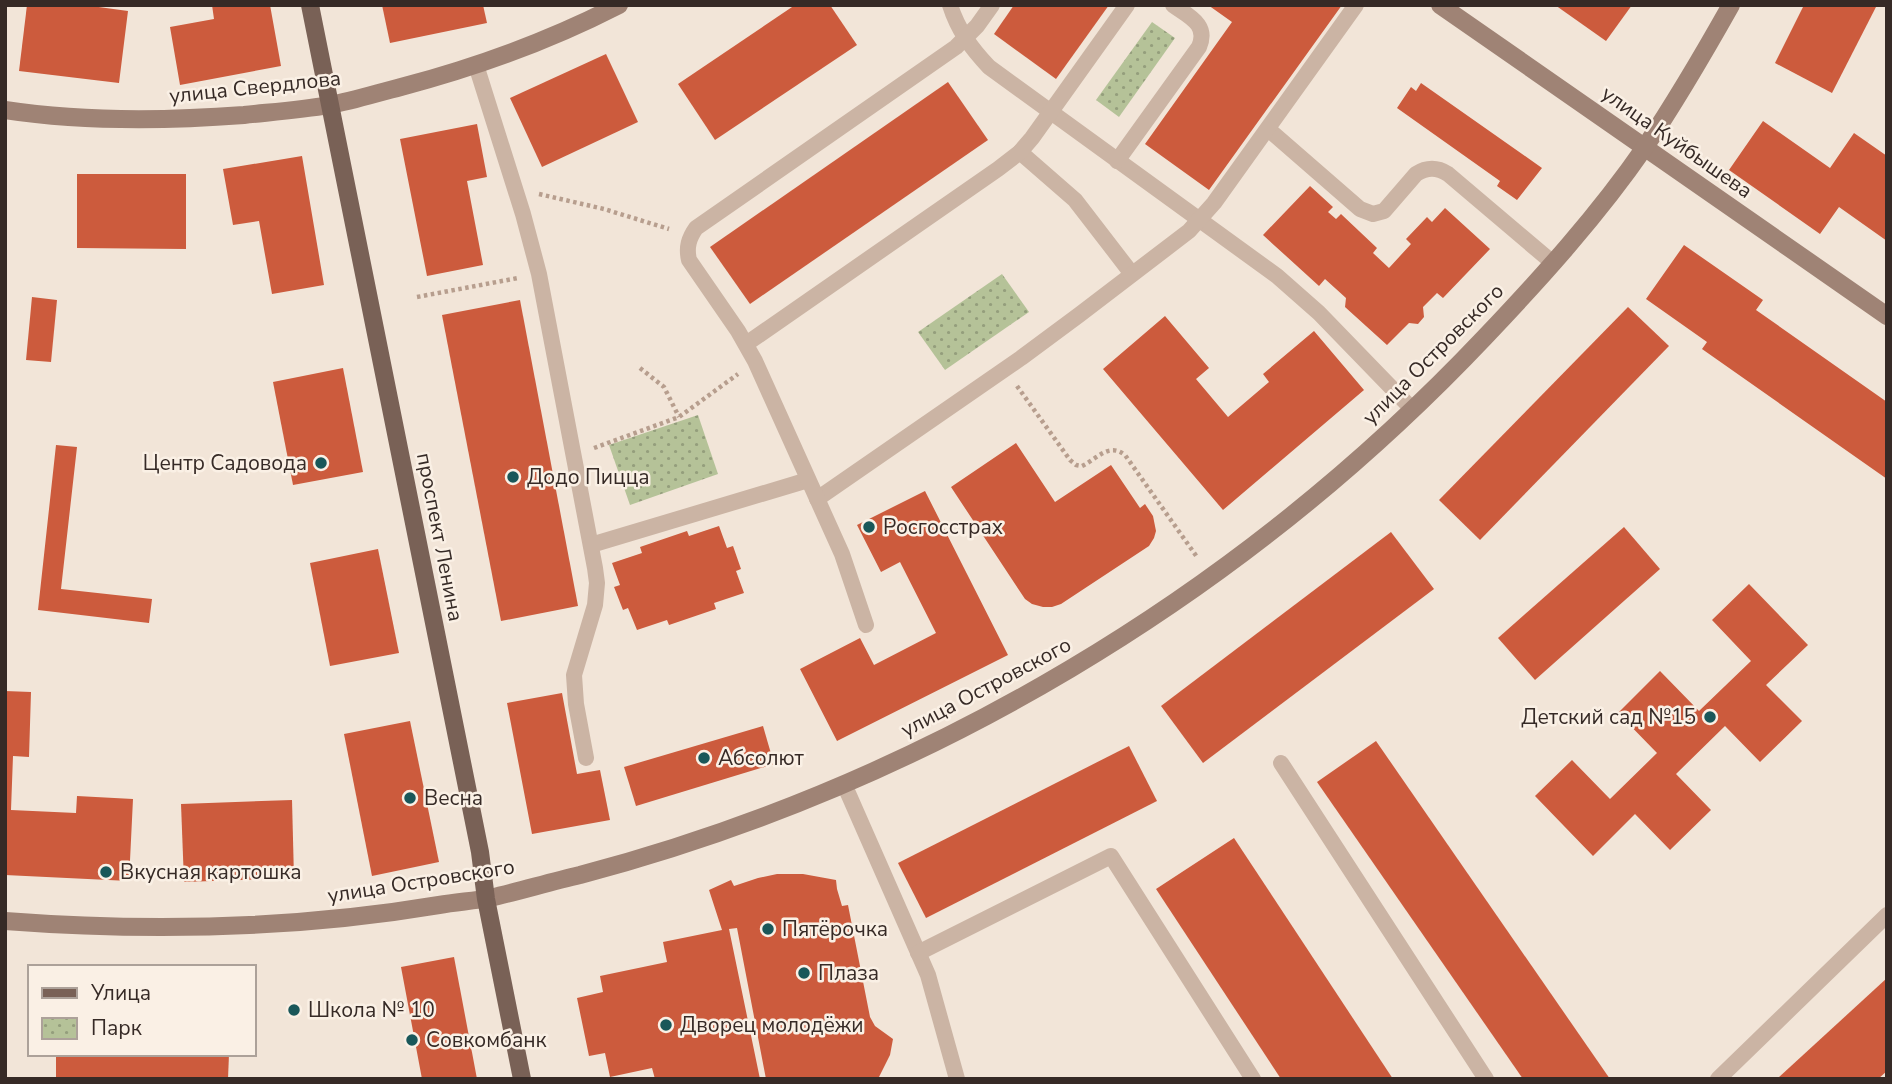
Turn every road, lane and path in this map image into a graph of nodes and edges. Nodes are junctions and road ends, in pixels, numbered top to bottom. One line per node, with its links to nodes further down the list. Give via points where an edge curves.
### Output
1 (310, 5): 12 (main road, проспект Ленина)
2 (620, 5): 11 (street, улица Свердлова)
3 (950, 5): 10 (lane)
4 (992, 5): 10 (lane)
5 (1128, 5): 14 (lane)
6 (1173, 5): 18 (lane, via 1199,26 1202,39)
7 (1356, 5): 15 (lane)
8 (1440, 5): 16 (street, улица Куйбышева)
9 (1731, 5): 16 (street, улица Островского)
10 (965, 39): 14 (lane, via 989,66); 21 (lane)
11 (476, 65): 12 (street, улица Свердлова); 19 (lane)
12 (329, 105): 13 (street, улица Свердлова, via 189,119 111,120); 42 (main road, проспект Ленина)
13 (5, 110)
14 (1051, 113): 17 (lane); 18 (lane)
15 (1268, 129): 20 (lane); 22 (lane, via 1373,215 1384,211 1416,174 1440,169)
16 (1645, 147): 22 (street, улица Островского); 26 (street, улица Куйбышева)
17 (1020, 152): 24 (lane, via 1075,200); 27 (lane)
18 (1117, 161): 20 (lane)
19 (515, 188): 21 (path); 23 (lane)
20 (1200, 220): 24 (lane); 31 (lane, via 1295,291)
21 (690, 236): 27 (lane, via 689,260)
22 (1553, 263): 31 (street, улица Островского)
23 (539, 274): 25 (path); 33 (lane)
24 (1132, 274): 30 (lane)
25 (417, 297)
26 (1887, 316)
27 (746, 344): 28 (lane)
28 (755, 361): 32 (path); 34 (lane)
29 (640, 368): 32 (path, via 664,387)
30 (1005, 368): 35 (lane); 37 (path, via 1076,465 1113,449 1125,455)
31 (1413, 410): 37 (street, улица Островского, via 1308,502)
32 (679, 417): 33 (path)
33 (573, 455): 36 (lane)
34 (808, 480): 35 (lane); 36 (lane)
35 (817, 499): 38 (lane)
36 (591, 545): 39 (lane, via 597,595 574,676)
37 (1211, 577): 41 (street, улица Островского, via 1019,699)
38 (866, 625)
39 (586, 758)
40 (1281, 763): 49 (lane)
41 (844, 784): 42 (street, улица Островского, via 632,861); 45 (lane)
42 (486, 899): 44 (street, улица Островского, via 236,926); 46 (main road, проспект Ленина)
43 (1887, 915): 50 (lane)
44 (5, 921)
45 (918, 953): 47 (lane); 48 (lane, via 1111,856)
46 (522, 1079)
47 (957, 1079)
48 (1254, 1079)
49 (1486, 1079)
50 (1718, 1079)

